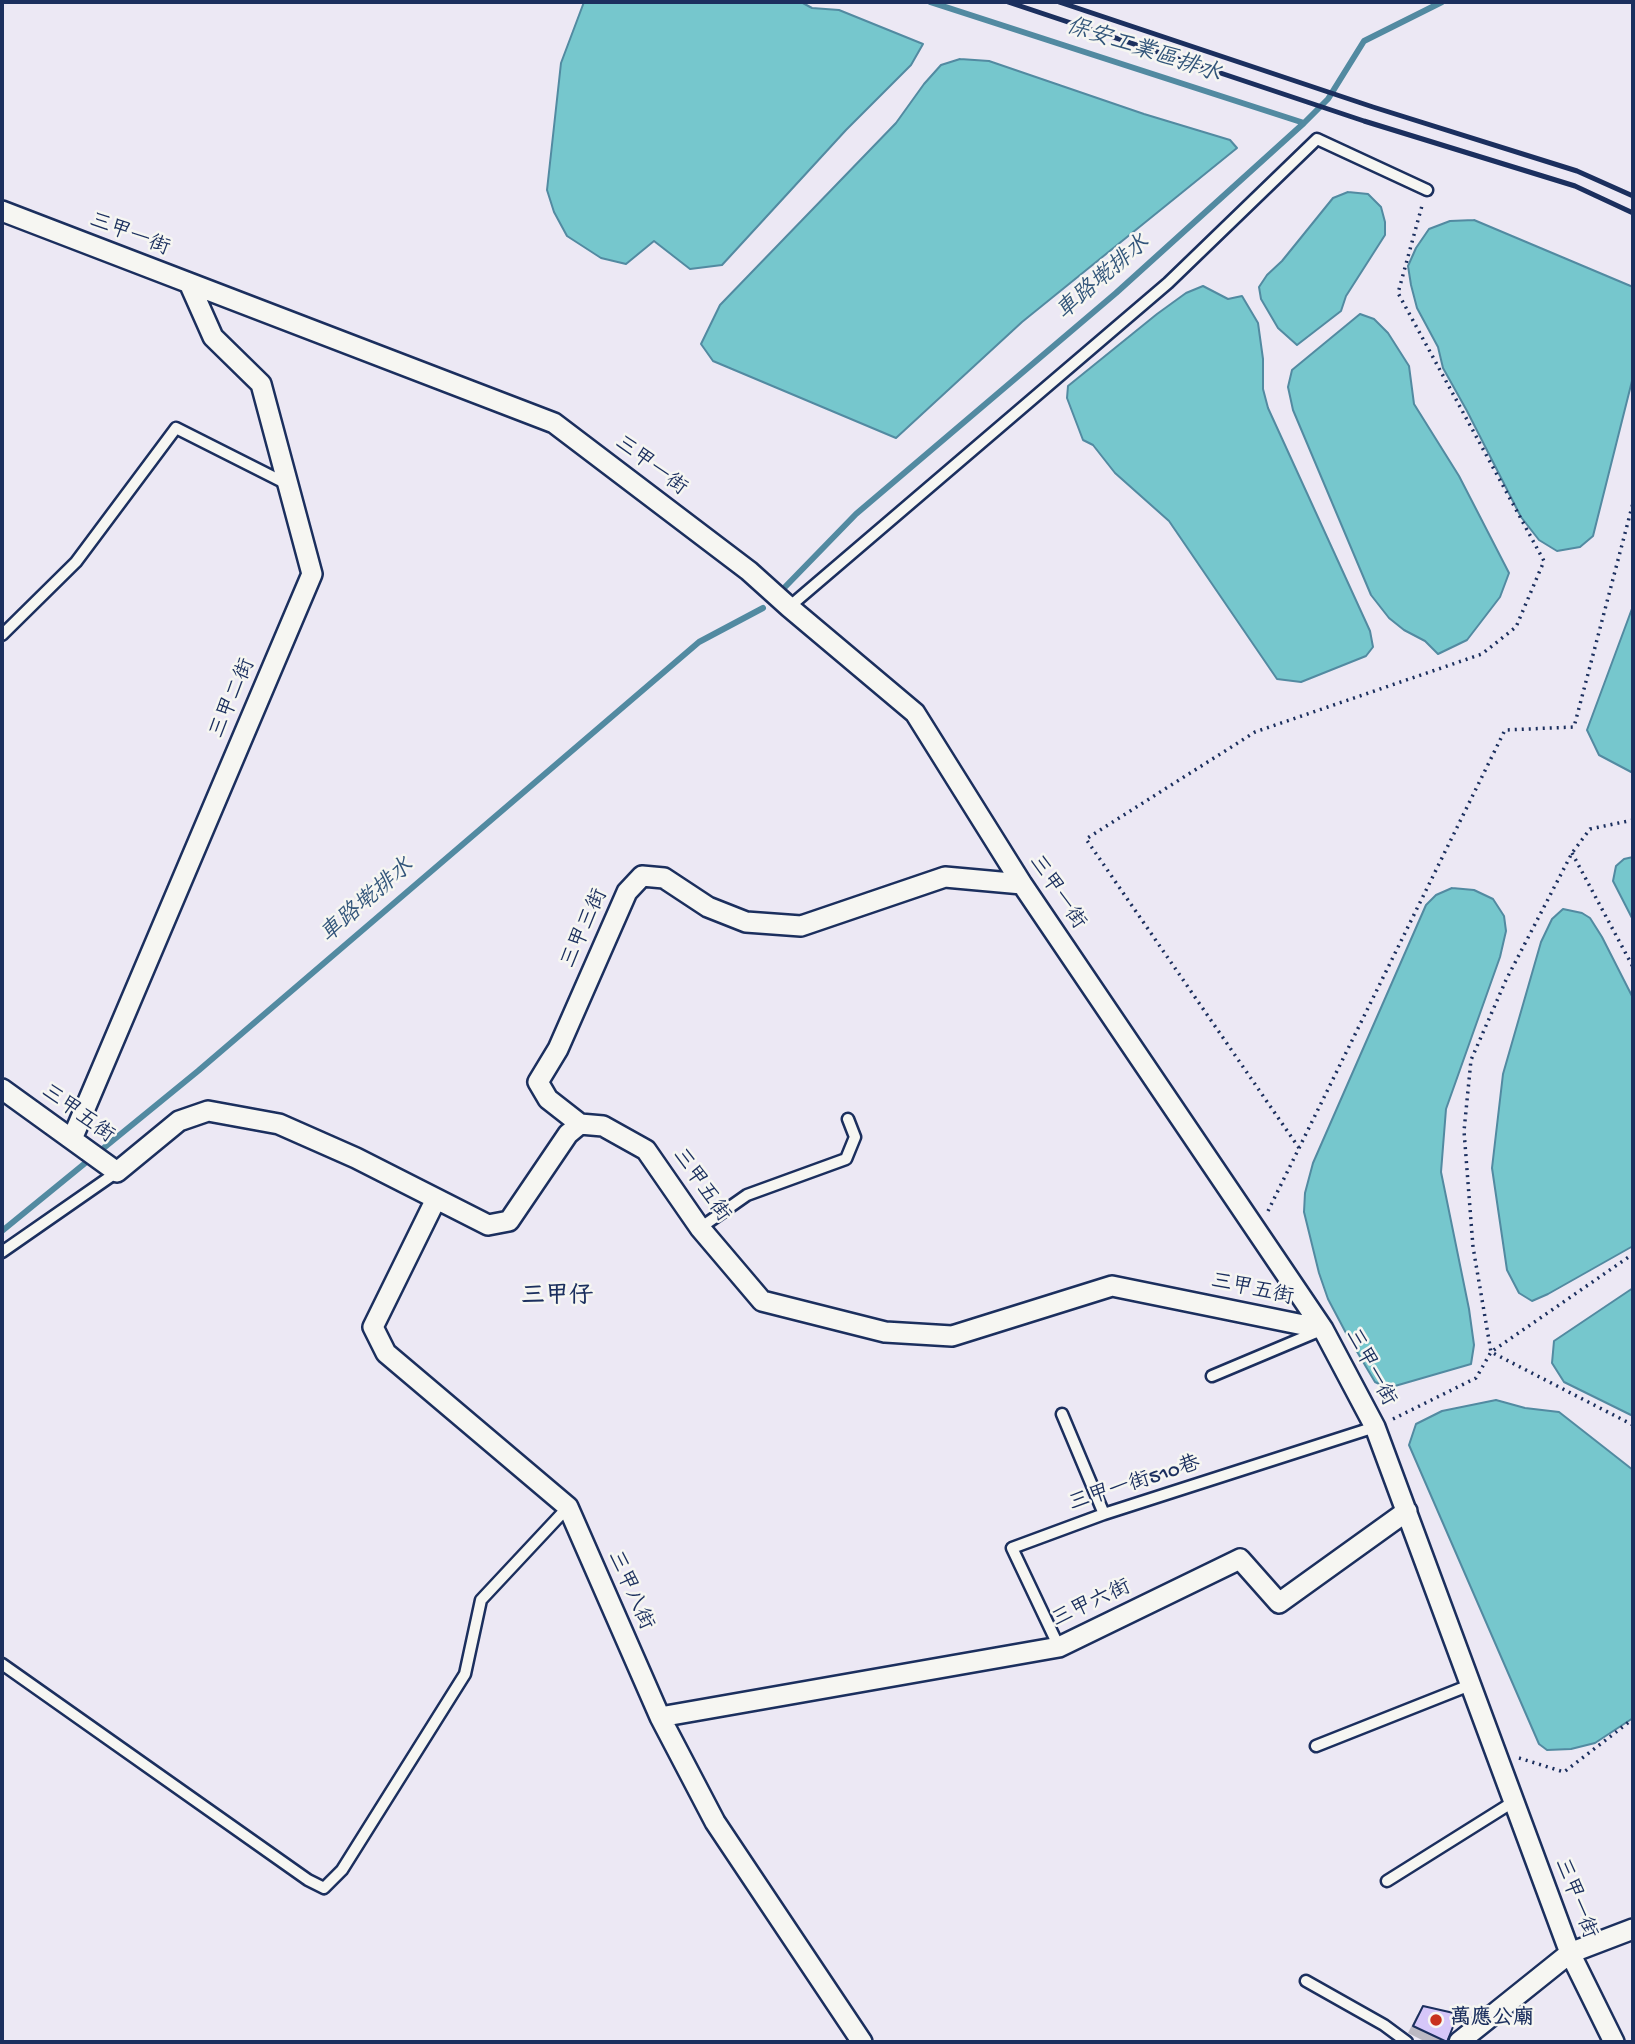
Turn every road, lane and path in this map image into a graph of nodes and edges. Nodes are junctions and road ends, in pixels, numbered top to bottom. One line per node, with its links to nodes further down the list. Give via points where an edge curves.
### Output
1 (1427, 190): 6 (lane, via 1317,139 1168,283); 16 (path, via 1398,293 1544,561 1516,627 1482,654 1255,732 1086,839)
2 (2, 211): 3 (street, 三甲一街)
3 (189, 283): 4 (street, 三甲二街, via 213,337 261,384); 6 (street, 三甲一街, via 554,424 749,571)
4 (288, 484): 7 (lane, via 176,428 76,562); 15 (street, 三甲二街, via 312,574)
5 (1633, 503): 16 (path, via 1574,727 1505,730)
6 (789, 607): 10 (street, 三甲一街, via 915,713)
7 (2, 635)
8 (1633, 820): 9 (path, via 1590,829)
9 (1572, 853): 11 (path); 24 (path, via 1506,980 1471,1060 1464,1131 1473,1247)
10 (1022, 884): 14 (street, 三甲三街, via 945,877 801,926 746,922 708,907 664,878 642,876 627,892 538,1083 548,1099); 20 (street, 三甲一街)
11 (1633, 967)
12 (2, 1089): 15 (street, 三甲五街)
13 (848, 1119): 19 (lane, via 855,1137 846,1159 747,1195)
14 (580, 1124): 18 (street, 三甲五街, via 568,1134 509,1221 488,1225); 19 (street, 三甲五街, via 603,1126 646,1150)
15 (72, 1139): 17 (street, 三甲五街)
16 (1299, 1148): 20 (path)
17 (117, 1172): 18 (street, 三甲五街, via 179,1121 208,1111 279,1124); 21 (lane)
18 (436, 1199): 29 (street, 三甲八街, via 373,1327 386,1353)
19 (699, 1228): 23 (street, 三甲五街, via 762,1301 885,1332 952,1336 1112,1286)
20 (1257, 1232): 23 (street, 三甲一街)
21 (2, 1252)
22 (1633, 1254): 24 (path)
23 (1323, 1329): 25 (lane); 28 (street, 三甲一街)
24 (1491, 1352): 27 (path); 28 (path, via 1476,1378)
25 (1212, 1376)
26 (1062, 1414): 31 (lane)
27 (1633, 1425)
28 (1375, 1427): 30 (street, 三甲一街); 31 (lane, 三甲一街510巷)
29 (568, 1507): 33 (lane, via 481,1600 465,1674 342,1870 324,1888); 35 (street, 三甲八街)
30 (1407, 1511): 32 (street, 三甲六街, via 1279,1602 1240,1559); 34 (street, 三甲一街)
31 (1104, 1514): 32 (lane, 三甲一街510巷, via 1012,1548)
32 (1059, 1647): 35 (street, 三甲六街)
33 (2, 1664)
34 (1470, 1685): 37 (lane); 38 (street, 三甲一街)
35 (660, 1717): 44 (street, 三甲八街, via 715,1822)
36 (1633, 1719): 38 (path, via 1564,1772)
37 (1316, 1746)
38 (1494, 1749): 39 (street, 三甲一街)
39 (1513, 1802): 40 (lane); 42 (street, 三甲一街)
40 (1387, 1881)
41 (1633, 1929): 42 (street)
42 (1570, 1953): 46 (street); 47 (street, 三甲一街)
43 (1306, 1981): 45 (lane)
44 (862, 2042)
45 (1407, 2042)
46 (1459, 2042)
47 (1614, 2042)

